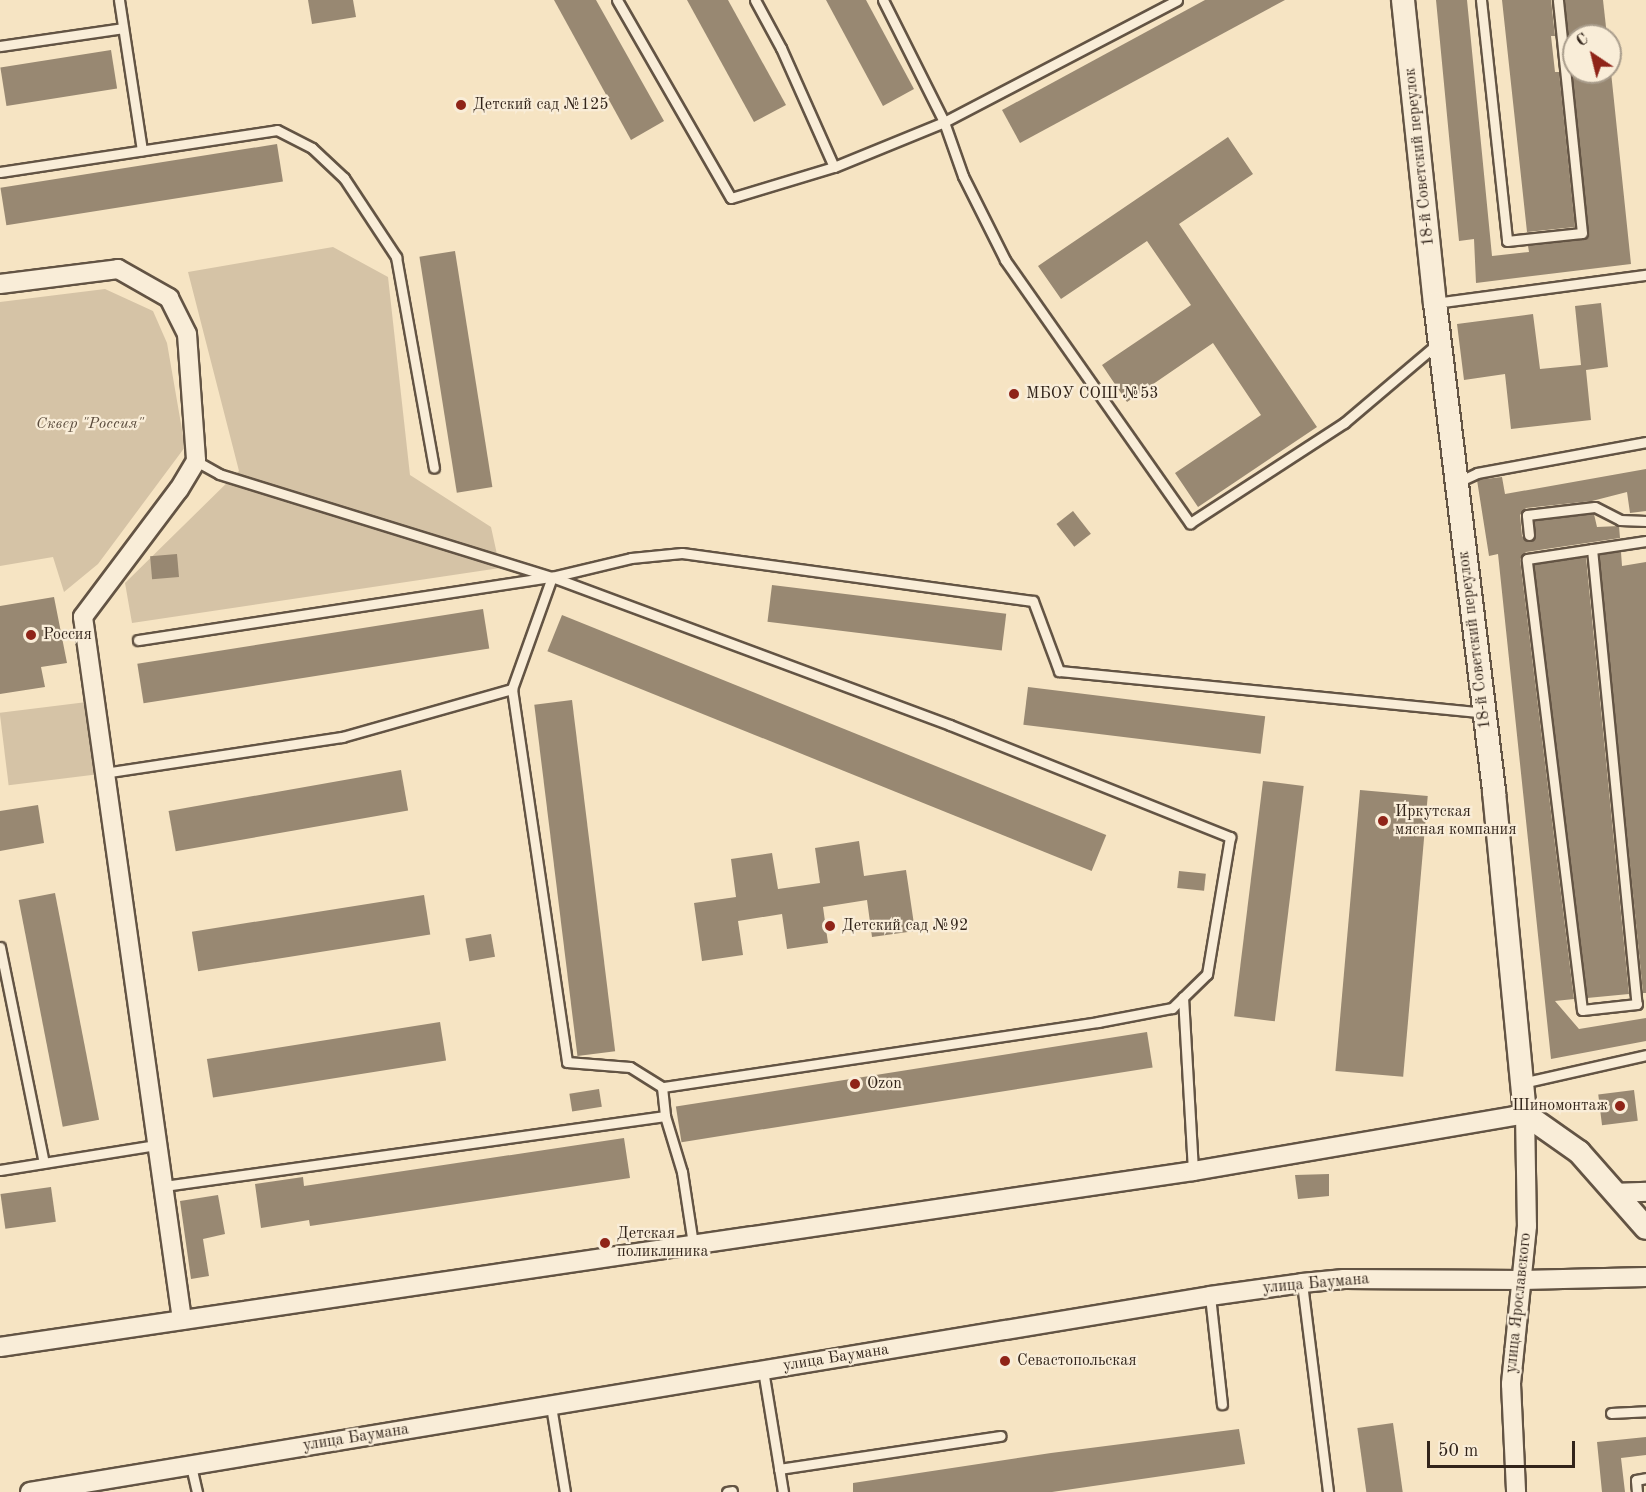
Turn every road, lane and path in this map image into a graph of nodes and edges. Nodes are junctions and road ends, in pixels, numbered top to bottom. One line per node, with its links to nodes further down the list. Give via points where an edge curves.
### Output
1 (119, 0): 9 (lane)
2 (617, 0): 13 (lane, via 731,198)
3 (755, 0): 13 (lane)
4 (883, 0): 11 (lane)
5 (1177, 0): 11 (lane)
6 (1403, 0): 17 (street, 18-й Советский переулок)
7 (1480, 0): 8 (lane, via 1507,241 1582,233)
8 (1558, 0)
9 (123, 28): 10 (lane); 12 (lane)
10 (0, 46)
11 (944, 122): 13 (lane); 18 (lane, via 963,176 1005,260 1190,523 1344,423)
12 (142, 150): 14 (lane); 21 (lane, via 277,130 312,148 344,178 396,257)
13 (834, 167)
14 (0, 172)
15 (1646, 275): 17 (lane)
16 (0, 284): 20 (street, via 118,269 169,298 187,334)
17 (1435, 303): 18 (street, 18-й Советский переулок)
18 (1440, 342): 22 (street, 18-й Советский переулок)
19 (1646, 442): 22 (lane, via 1477,473)
20 (196, 461): 27 (lane, via 219,474); 31 (street, via 83,617)
21 (434, 468)
22 (1456, 483): 30 (street, 18-й Советский переулок)
23 (1646, 521): 24 (lane, via 1620,520 1595,507 1527,515)
24 (1528, 535)
25 (1646, 541): 26 (lane)
26 (1592, 549): 26 (lane, via 1527,559 1582,1010 1636,1004)
27 (552, 577): 28 (lane); 29 (lane); 30 (lane, via 631,558 682,553 1033,601 1059,672); 33 (lane, via 950,725 1230,837 1207,974)
28 (138, 640)
29 (512, 688): 31 (lane, via 342,737); 36 (lane, via 567,1062 630,1067)
30 (1484, 713): 35 (street, 18-й Советский переулок)
31 (105, 773): 39 (street)
32 (0, 947): 40 (lane)
33 (1183, 997): 36 (lane, via 1172,1008 1098,1022); 42 (lane)
34 (1646, 1055): 35 (lane)
35 (1522, 1083): 37 (street, 18-й Советский переулок)
36 (662, 1087): 38 (lane)
37 (1525, 1114): 42 (street); 45 (street, via 1579,1152); 49 (street, улица Ярославского, via 1527,1226)
38 (665, 1116): 43 (lane); 47 (lane, via 682,1172)
39 (156, 1145): 40 (lane); 43 (street)
40 (44, 1163): 41 (lane)
41 (0, 1170)
42 (1193, 1171): 47 (street)
43 (164, 1186): 52 (street)
44 (1646, 1192): 45 (street)
45 (1614, 1193): 46 (street)
46 (1646, 1228)
47 (693, 1245): 52 (street)
48 (1646, 1277): 49 (street, улица Баумана)
49 (1522, 1280): 50 (street, улица Баумана, via 1344,1279); 68 (street, улица Ярославского, via 1511,1384)
50 (1302, 1283): 51 (street, улица Баумана); 67 (lane)
51 (1210, 1296): 54 (street, улица Баумана); 55 (lane)
52 (182, 1320): 53 (street)
53 (0, 1347)
54 (763, 1370): 56 (street, улица Баумана); 61 (lane)
55 (1222, 1404)
56 (551, 1406): 60 (street, улица Баумана); 65 (lane)
57 (1646, 1411): 58 (lane)
58 (1611, 1413)
59 (1001, 1436): 61 (lane)
60 (191, 1466): 63 (street, улица Баумана); 64 (lane)
61 (779, 1469): 66 (lane)
62 (1646, 1478): 69 (lane, via 1636,1480)
63 (30, 1492)
64 (197, 1492)
65 (565, 1492)
66 (783, 1492)
67 (1328, 1492)
68 (1516, 1492)
69 (1637, 1492)

